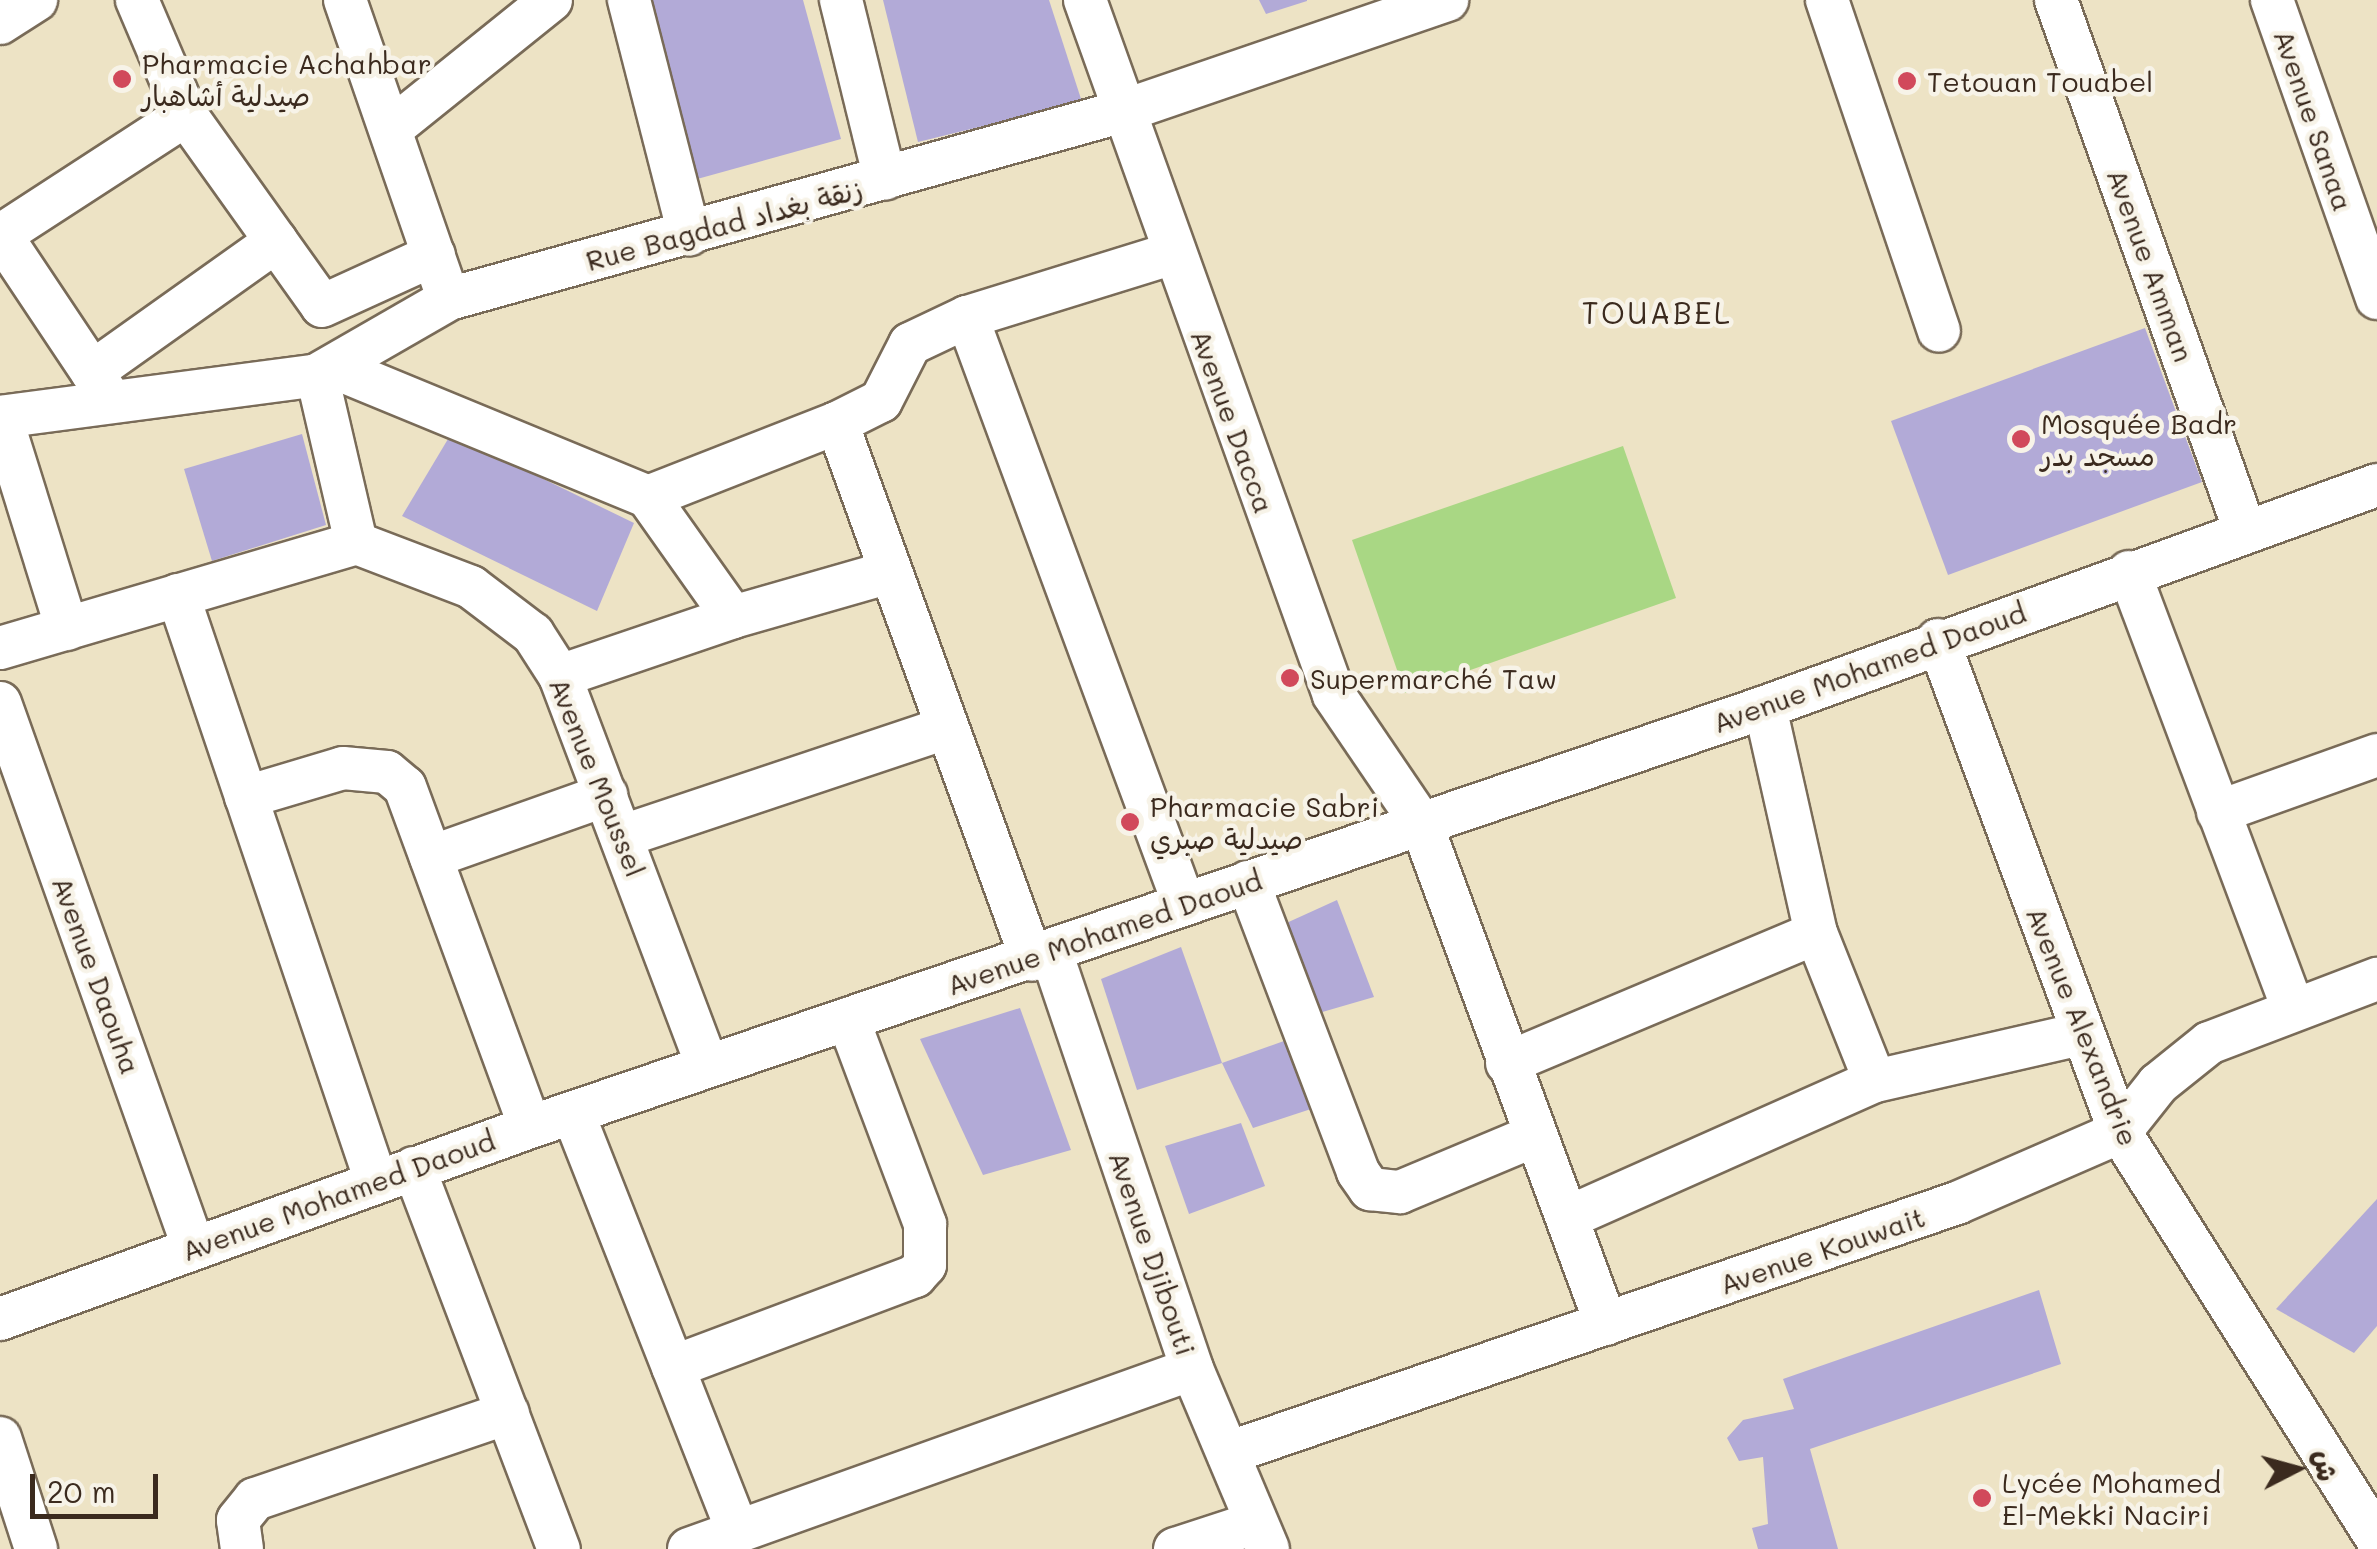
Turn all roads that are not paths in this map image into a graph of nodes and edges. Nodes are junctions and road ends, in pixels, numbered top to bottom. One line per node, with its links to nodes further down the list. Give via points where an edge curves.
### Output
1 (36, 0): 12 (street)
2 (137, 0): 14 (street)
3 (345, 0): 15 (street)
4 (552, 0): 15 (street)
5 (629, 0): 18 (street)
6 (841, 0): 16 (street)
7 (1085, 0): 13 (street, Avenue Dacca)
8 (1447, 0): 13 (street, Rue Bagdad زنقة بغداد)
9 (1828, 0): 25 (street)
10 (2056, 0): 32 (street, Avenue Amman)
11 (2272, 0): 22 (street, Avenue Sanaa)
12 (0, 23)
13 (1120, 112): 16 (street, Rue Bagdad زنقة بغداد); 20 (street, Avenue Dacca)
14 (186, 115): 17 (street); 19 (street)
15 (392, 128): 21 (street)
16 (885, 180): 18 (street, Rue Bagdad زنقة بغداد)
17 (0, 234): 27 (street)
18 (690, 234): 23 (street, Rue Bagdad زنقة بغداد)
19 (276, 241): 21 (street, via 322,306); 27 (street)
20 (1171, 254): 24 (street); 49 (street, Avenue Dacca, via 1334,695)
21 (434, 255): 23 (street)
22 (2377, 298)
23 (449, 300): 26 (street, Rue Bagdad زنقة بغداد)
24 (967, 317): 29 (street, via 910,344 881,401); 53 (street)
25 (1939, 331)
26 (325, 371): 27 (street, Rue Bagdad زنقة بغداد); 31 (street); 33 (street)
27 (101, 386): 28 (street, Rue Bagdad زنقة بغداد)
28 (0, 417): 38 (street)
29 (837, 423): 31 (street); 34 (street, Avenue Djibouti)
30 (2377, 485): 32 (street, Avenue Mohamed Daoud)
31 (648, 498): 37 (street)
32 (2245, 531): 35 (street, Avenue Mohamed Daoud)
33 (356, 543): 36 (street); 41 (street, Avenue Moussel, via 471,587 533,634)
34 (890, 572): 37 (street); 44 (street, Avenue Djibouti)
35 (2129, 572): 39 (street, Avenue Mohamed Daoud); 48 (street)
36 (178, 596): 38 (street); 47 (street)
37 (733, 617): 41 (street)
38 (67, 628): 40 (street)
39 (1938, 640): 43 (street, Avenue Mohamed Daoud); 59 (street, Avenue Alexandrie)
40 (0, 648)
41 (560, 676): 46 (street, Avenue Moussel)
42 (0, 703): 69 (street, Avenue Daouha)
43 (1765, 707): 49 (street, Avenue Mohamed Daoud); 54 (street)
44 (946, 728): 50 (street); 55 (street, Avenue Djibouti)
45 (2377, 755): 48 (street)
46 (606, 795): 50 (street, Avenue Moussel); 51 (street)
47 (246, 797): 51 (street, via 343,768 387,772 405,788); 67 (street)
48 (2218, 812): 57 (street)
49 (1421, 822): 52 (street, Avenue Mohamed Daoud); 60 (street, Avenue Dacca)
50 (623, 836): 61 (street, Avenue Moussel)
51 (431, 857): 64 (street)
52 (1248, 882): 53 (street, Avenue Mohamed Daoud); 66 (street, via 1370,1189 1400,1192)
53 (1184, 904): 55 (street, Avenue Mohamed Daoud)
54 (1816, 933): 60 (street); 62 (street)
55 (1041, 956): 58 (street, Avenue Mohamed Daoud); 73 (street, Avenue Djibouti)
56 (2377, 979): 57 (street, Avenue Kouwait)
57 (2292, 1009): 65 (street, Avenue Kouwait, via 2209,1043 2158,1084)
58 (848, 1020): 61 (street, Avenue Mohamed Daoud); 72 (street, via 925,1224 925,1265 915,1276)
59 (2080, 1034): 62 (street); 65 (street, Avenue Alexandrie)
60 (1506, 1063): 66 (street, Avenue Dacca)
61 (708, 1066): 63 (street, Avenue Mohamed Daoud)
62 (1875, 1080): 68 (street)
63 (574, 1112): 64 (street, Avenue Mohamed Daoud); 72 (street)
64 (530, 1127): 67 (street, Avenue Mohamed Daoud)
65 (2120, 1132): 71 (street, Avenue Kouwait, via 1956,1204); 79 (street, Avenue Alexandrie)
66 (1534, 1136): 68 (street, Avenue Dacca)
67 (395, 1174): 69 (street, Avenue Mohamed Daoud); 74 (street)
68 (1569, 1217): 71 (street, Avenue Dacca)
69 (194, 1246): 70 (street, Avenue Mohamed Daoud)
70 (0, 1319)
71 (1606, 1324): 76 (street, Avenue Kouwait)
72 (673, 1367): 77 (street)
73 (1192, 1369): 76 (street, Avenue Djibouti); 77 (street)
74 (508, 1413): 81 (street, via 256,1499 238,1520); 82 (street)
75 (0, 1438): 80 (street)
76 (1228, 1453): 78 (street, Avenue Djibouti)
77 (738, 1532): 83 (street)
78 (1260, 1536): 84 (street)
79 (2377, 1538)
80 (36, 1549)
81 (242, 1549)
82 (559, 1549)
83 (689, 1549)
84 (1174, 1549)

